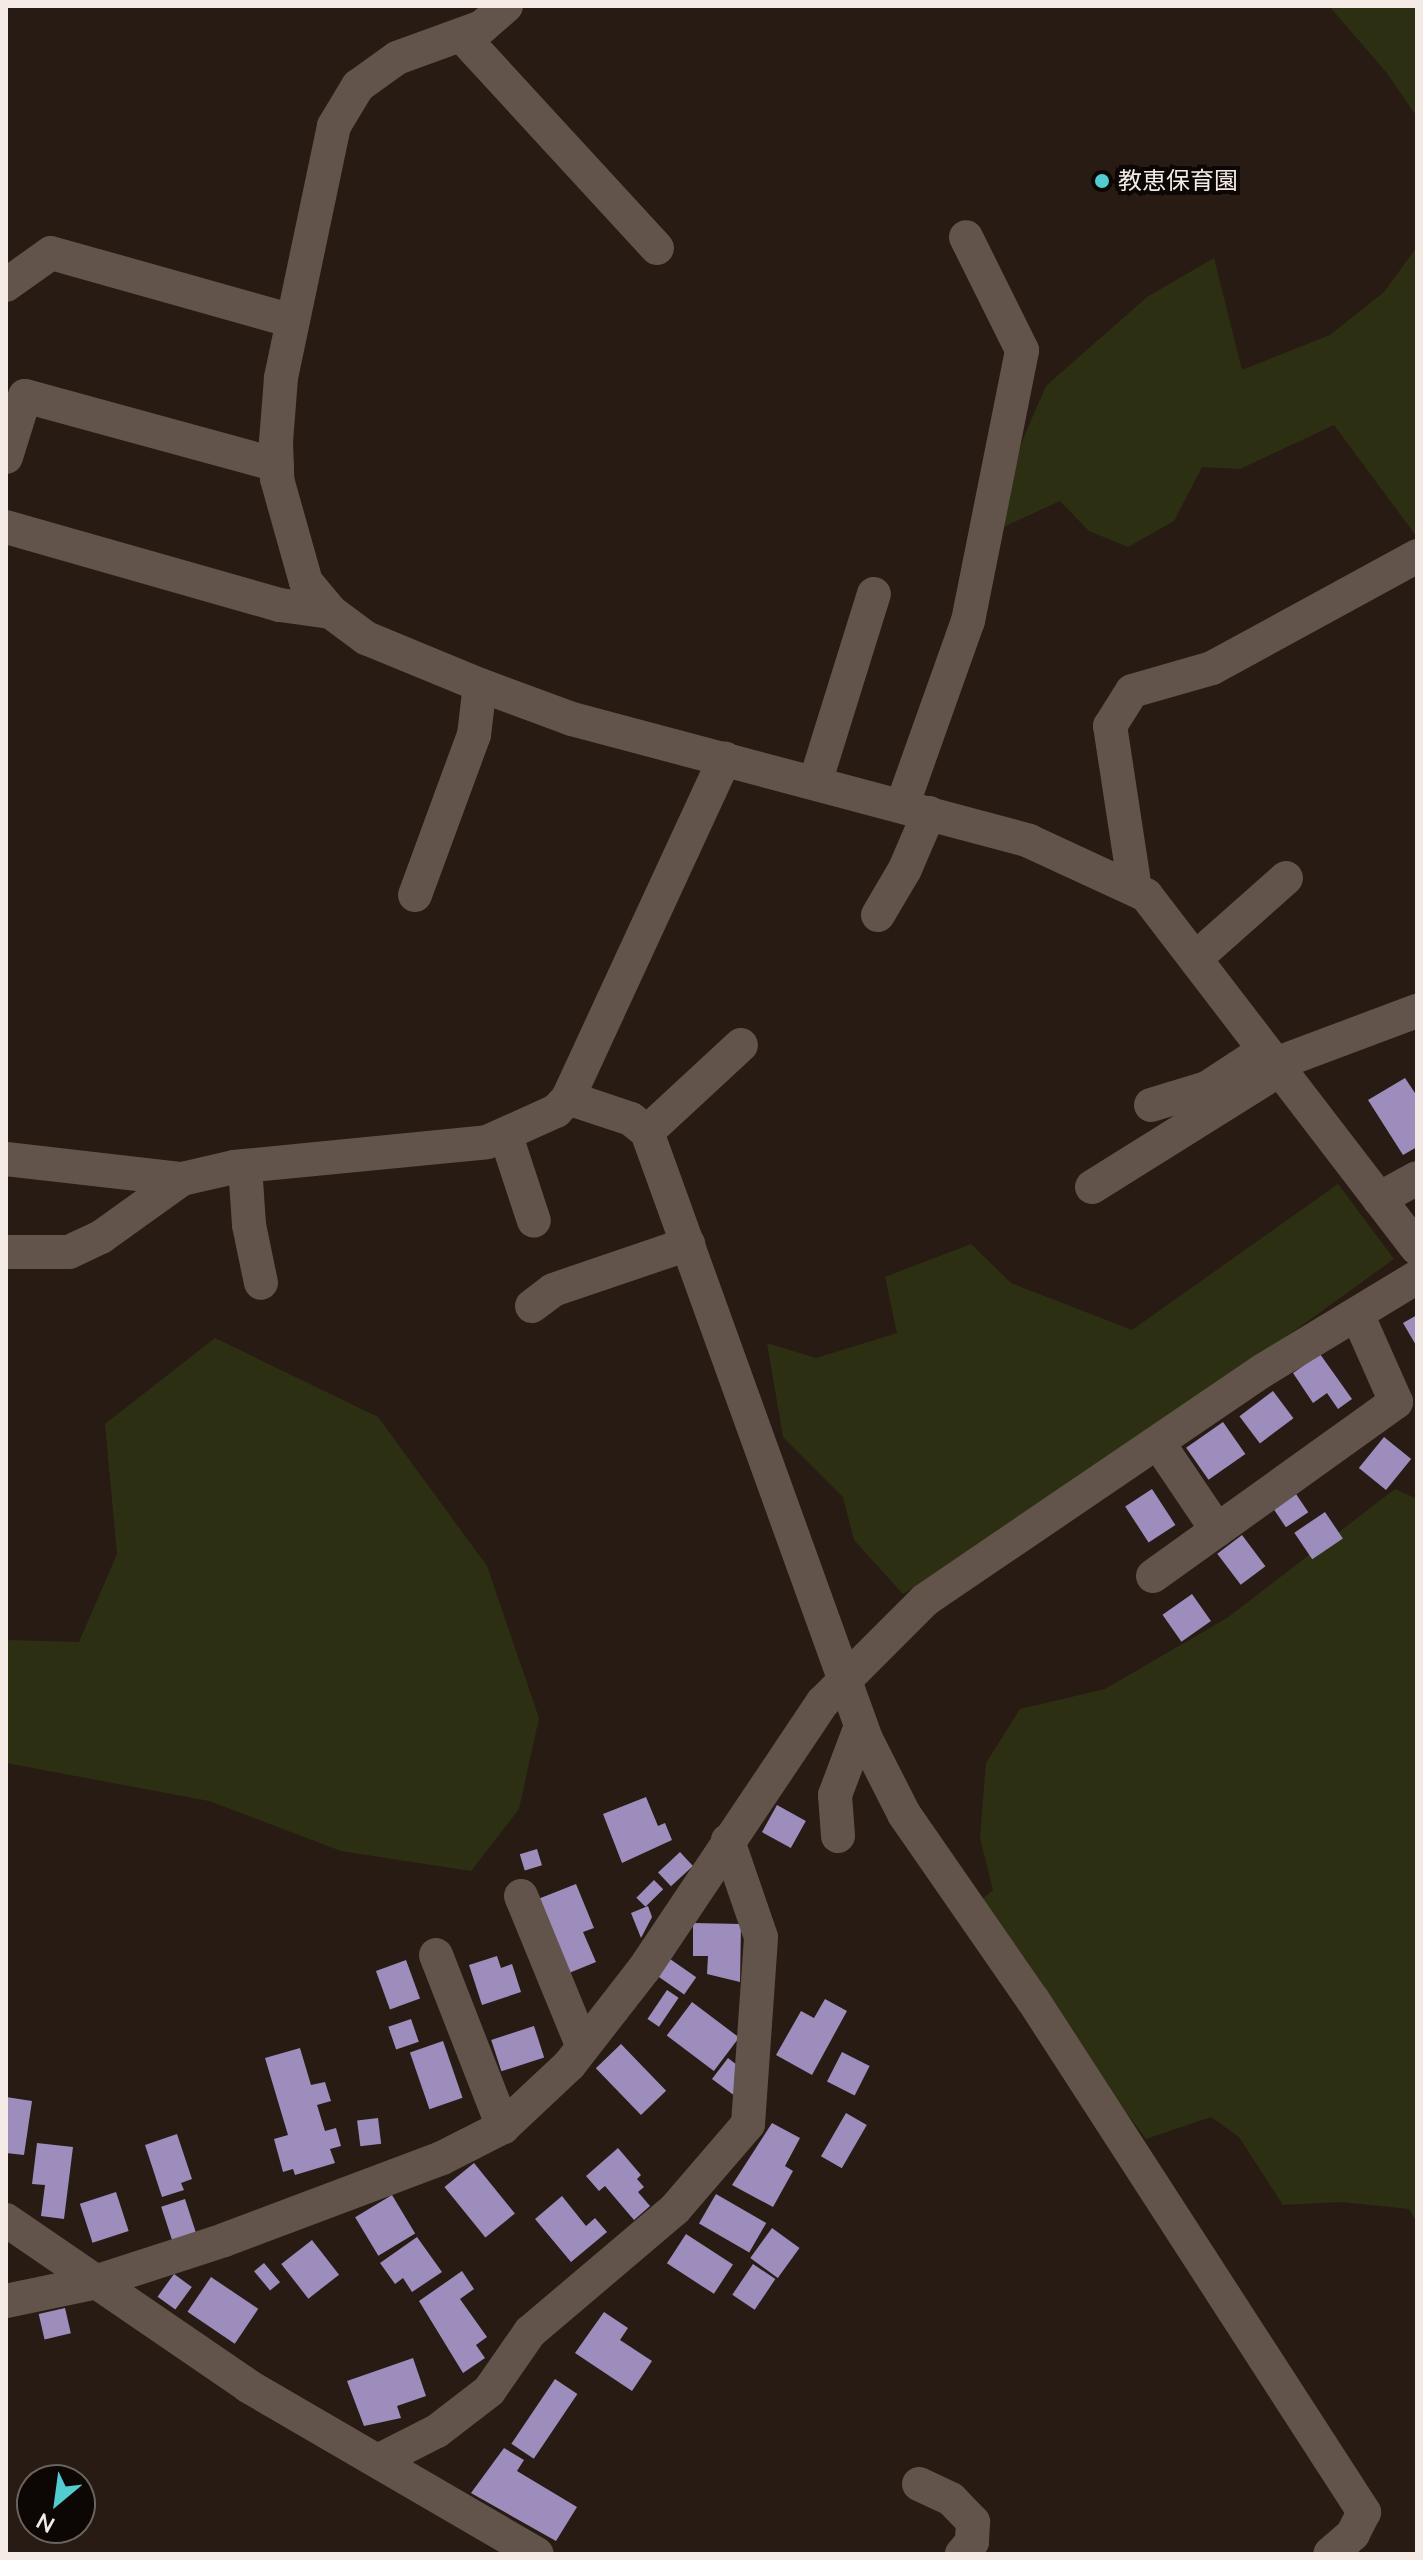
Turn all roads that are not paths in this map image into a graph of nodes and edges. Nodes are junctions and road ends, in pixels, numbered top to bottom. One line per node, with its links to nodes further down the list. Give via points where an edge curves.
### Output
1 (506, 6): 2 (street)
2 (462, 36): 4 (street); 6 (street, via 397,58 358,86 342,112 323,161)
3 (966, 237): 16 (street, via 1022,350 968,621)
4 (657, 248)
5 (6, 285): 6 (street, via 51,253)
6 (293, 321): 8 (street, via 281,378)
7 (6, 457): 8 (street, via 25,396)
8 (277, 465): 12 (street, via 306,582)
9 (6, 527): 12 (street, via 280,605)
10 (1417, 556): 18 (street, via 1212,668 1132,691 1110,726)
11 (874, 594): 15 (street)
12 (331, 612): 13 (street, via 366,638)
13 (480, 685): 14 (street, via 572,719); 19 (street, via 474,735)
14 (725, 758): 15 (street); 25 (street)
15 (815, 783): 16 (street)
16 (915, 810): 18 (street, via 1029,841); 20 (street, via 905,869)
17 (1286, 878): 21 (street)
18 (1135, 889): 21 (street, via 1146,895)
19 (415, 895)
20 (878, 915)
21 (1197, 957): 24 (street)
22 (1417, 1011): 24 (street)
23 (741, 1045): 27 (street)
24 (1273, 1061): 26 (street); 33 (street); 34 (street)
25 (568, 1098): 27 (street, via 631,1119); 28 (street, via 556,1111)
26 (1151, 1105)
27 (647, 1132): 36 (street)
28 (506, 1136): 30 (street, via 472,1144); 35 (street)
29 (6, 1159): 32 (street)
30 (245, 1166): 32 (street); 40 (street, via 249,1225)
31 (1417, 1178): 34 (street)
32 (182, 1179): 38 (street, via 101,1237 69,1252)
33 (1092, 1187)
34 (1379, 1199): 37 (street)
35 (534, 1221)
36 (688, 1244): 41 (street, via 553,1290); 46 (street)
37 (1417, 1248)
38 (6, 1252)
39 (1417, 1277): 42 (street)
40 (261, 1283)
41 (532, 1306)
42 (1357, 1314): 43 (street, via 1262,1371); 44 (street, via 1396,1402)
43 (1159, 1444): 44 (street); 46 (street, via 925,1600)
44 (1217, 1530): 45 (street)
45 (1153, 1576)
46 (841, 1680): 47 (street); 49 (street)
47 (861, 1726): 48 (street, via 835,1795); 61 (street, via 904,1814 1033,2000 1364,2512 1353,2534)
48 (838, 1836)
49 (728, 1841): 52 (street, via 644,1969); 57 (street, via 761,1937 748,2124 675,2209 530,2332 489,2391 437,2431)
50 (521, 1896): 52 (street)
51 (436, 1955): 53 (street)
52 (583, 2047): 53 (street)
53 (503, 2127): 55 (street, via 442,2158)
54 (6, 2220): 55 (street)
55 (92, 2283): 56 (street); 57 (street, via 248,2386)
56 (6, 2301)
57 (380, 2460): 59 (street)
58 (919, 2484): 60 (street, via 951,2499 973,2522 972,2542)
59 (537, 2554)
60 (962, 2554)
61 (1330, 2554)

